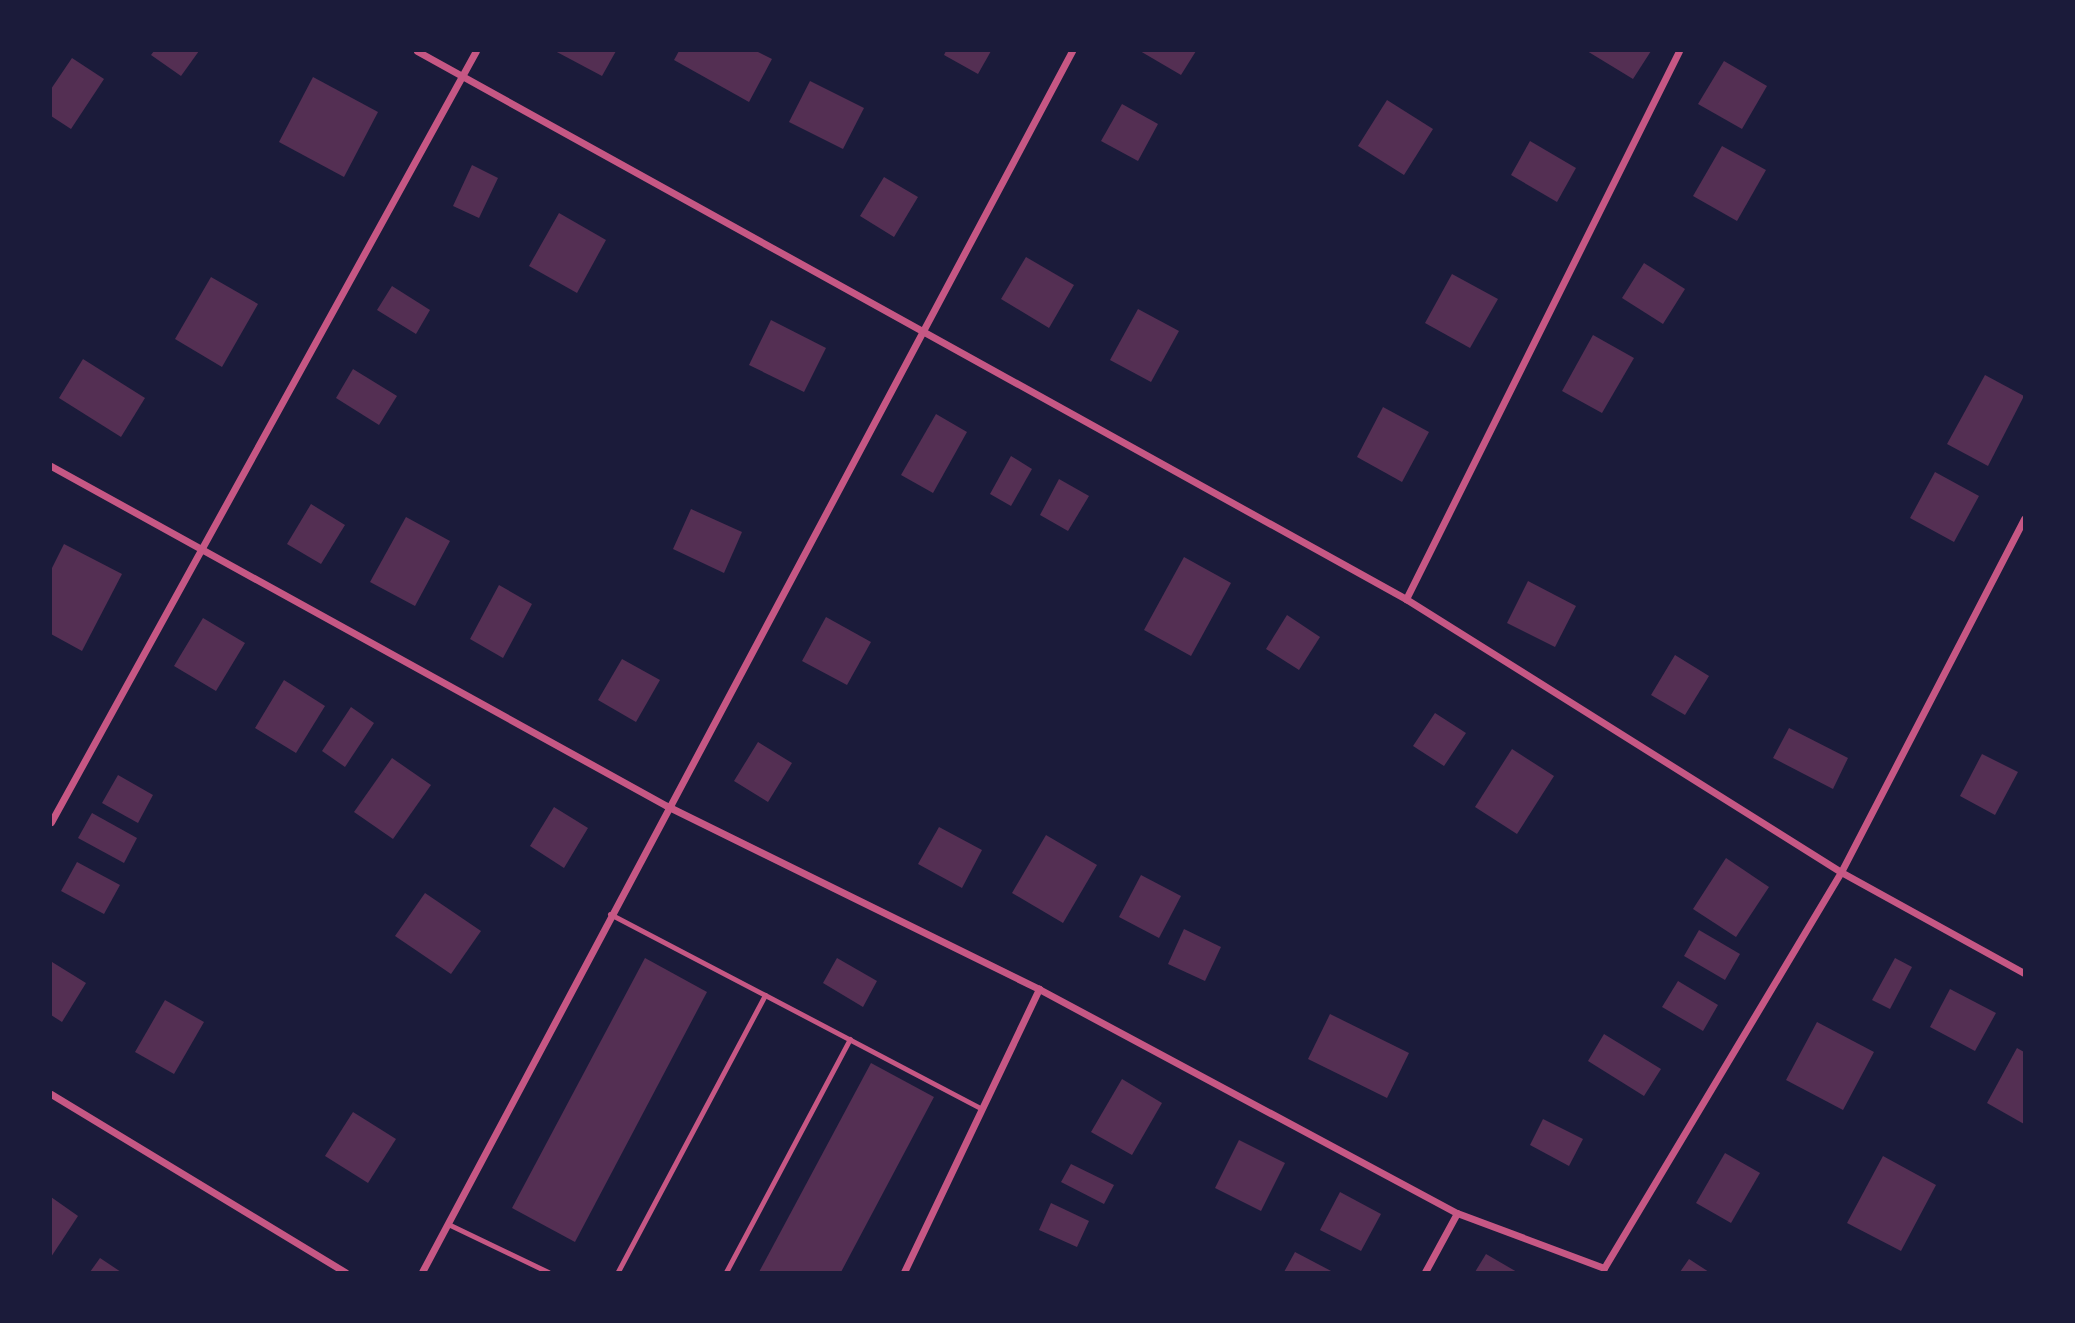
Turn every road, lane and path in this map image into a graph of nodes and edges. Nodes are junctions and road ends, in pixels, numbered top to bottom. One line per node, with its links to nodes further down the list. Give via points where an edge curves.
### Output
1 (417, 51): 5 (street)
2 (476, 51): 5 (street)
3 (1072, 51): 6 (street)
4 (1679, 51): 10 (street)
5 (462, 76): 6 (street); 9 (street)
6 (924, 331): 10 (street); 11 (street)
7 (51, 466): 9 (street)
8 (2024, 519): 13 (street)
9 (199, 548): 11 (street); 12 (street)
10 (1406, 598): 13 (street)
11 (667, 806): 14 (street); 16 (street)
12 (51, 822)
13 (1841, 872): 15 (street); 21 (street, via 1604,1268)
14 (610, 914): 17 (lane); 22 (street)
15 (2024, 972)
16 (1039, 989): 20 (street); 21 (street)
17 (765, 995): 18 (lane); 26 (lane)
18 (850, 1039): 20 (lane); 27 (lane)
19 (51, 1094): 23 (street)
20 (982, 1109): 28 (street)
21 (1457, 1213): 29 (street)
22 (447, 1224): 24 (street); 25 (lane)
23 (345, 1272)
24 (422, 1272)
25 (548, 1272)
26 (618, 1272)
27 (726, 1272)
28 (904, 1272)
29 (1425, 1272)

